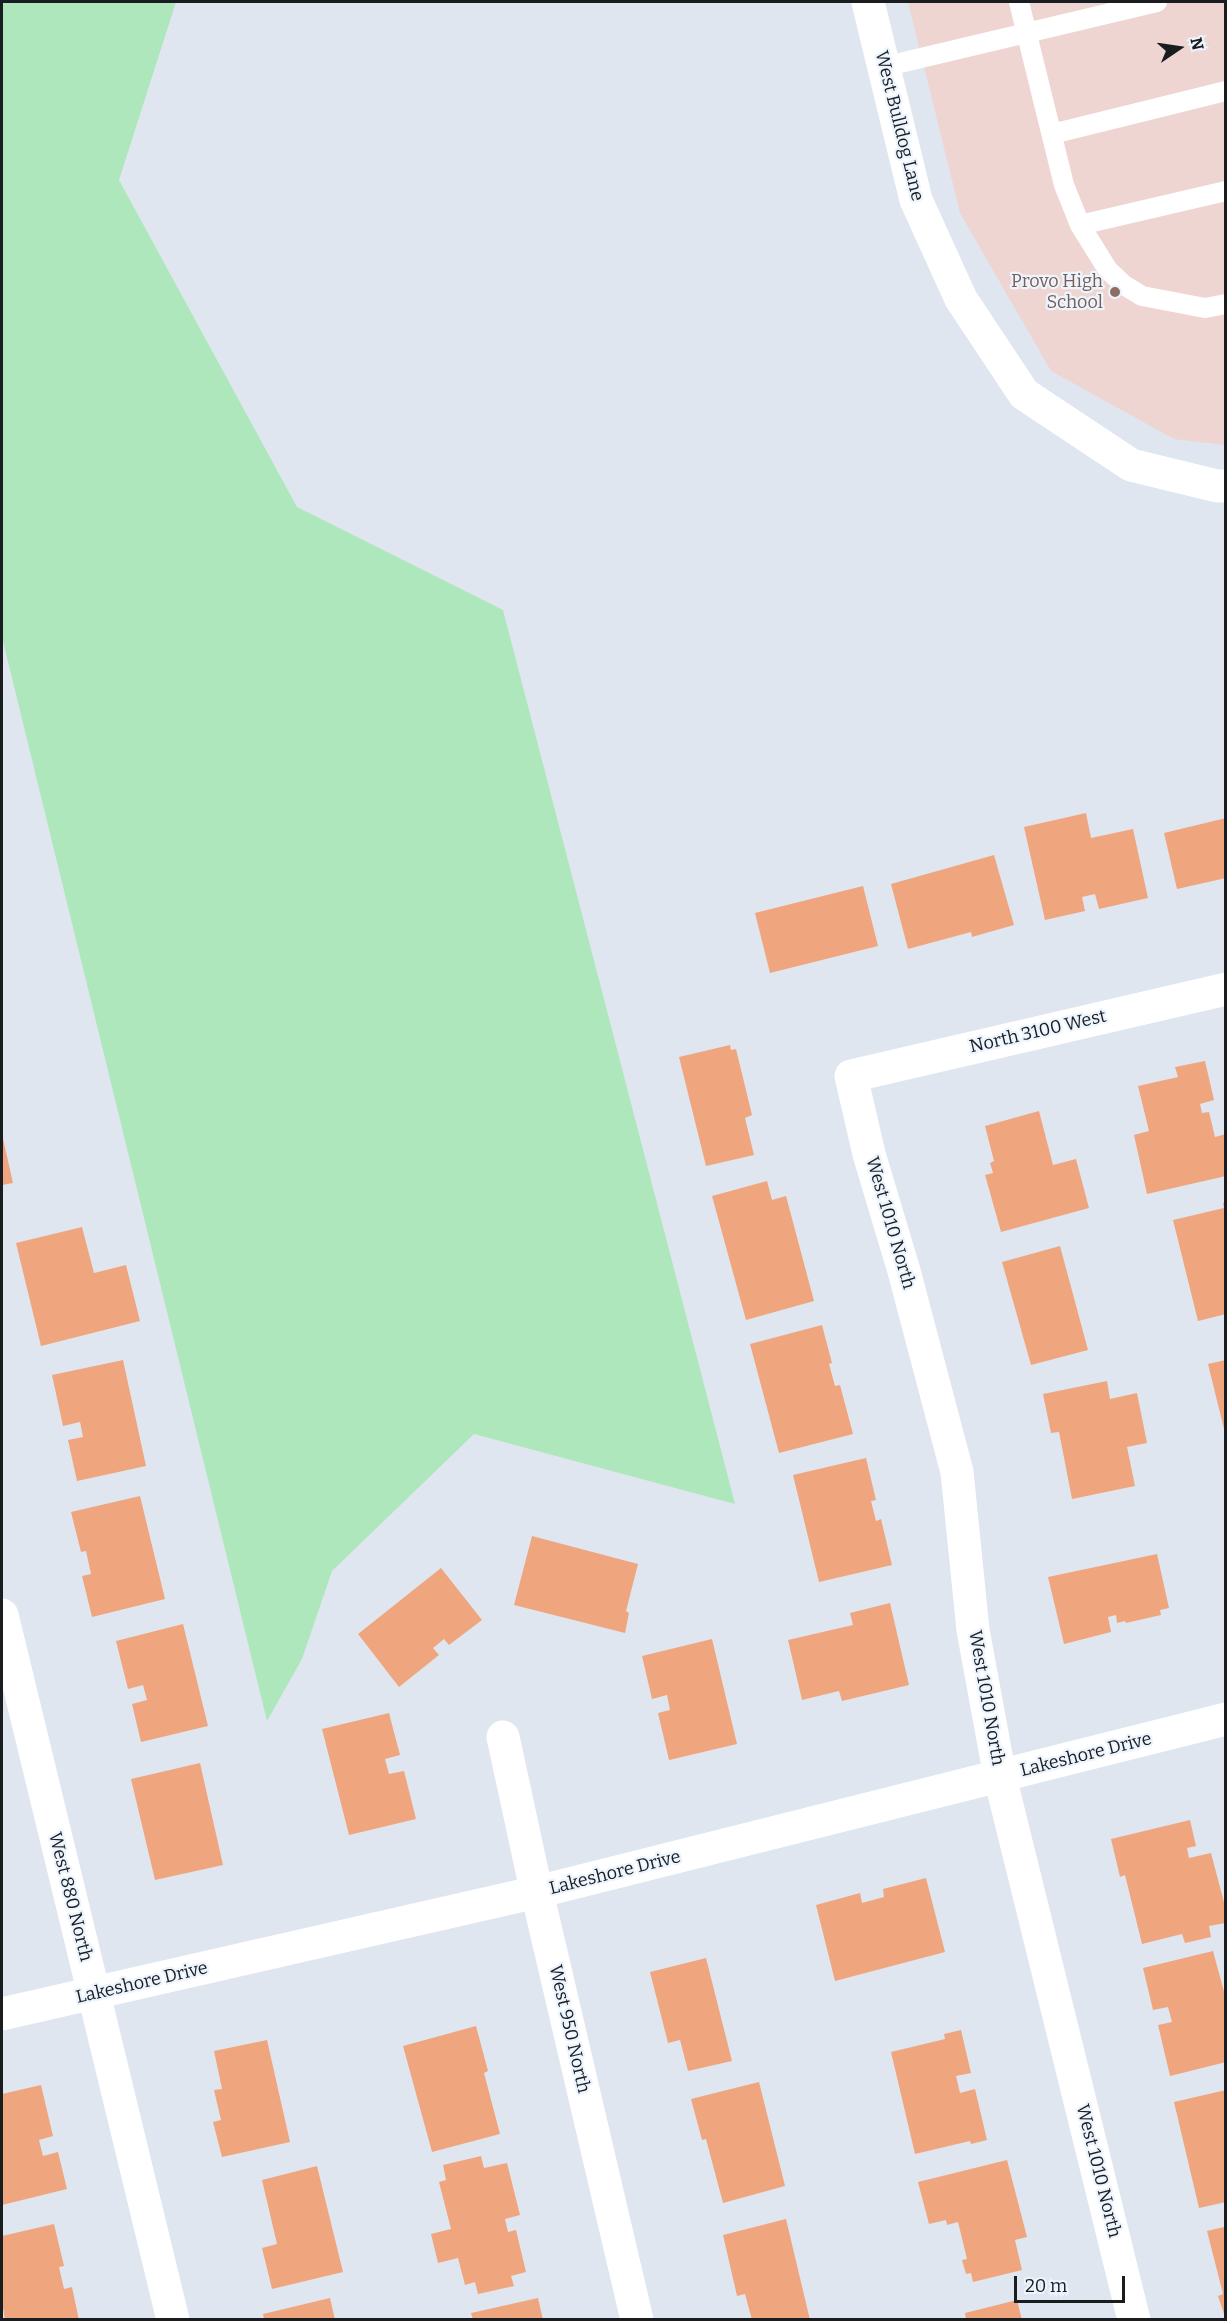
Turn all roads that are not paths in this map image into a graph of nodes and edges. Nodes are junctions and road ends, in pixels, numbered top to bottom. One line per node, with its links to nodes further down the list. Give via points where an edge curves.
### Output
1 (868, 2): 5 (street, West Bulldog Lane)
2 (1019, 2): 4 (lane)
3 (1157, 2): 4 (lane)
4 (1027, 33): 5 (lane); 7 (lane)
5 (884, 67): 11 (street, West Bulldog Lane, via 916,200 961,299 1024,394 1131,465)
6 (1226, 91): 7 (lane)
7 (1052, 134): 9 (lane, via 1064,185)
8 (1226, 191): 9 (lane)
9 (1080, 225): 10 (lane, via 1108,270 1142,296 1205,308)
10 (1226, 304)
11 (1226, 486)
12 (1226, 989): 13 (street, North 3100 West)
13 (851, 1076): 17 (street, West 1010 North, via 957,1472 973,1630)
14 (2, 1615): 19 (street, West 880 North)
15 (1226, 1719): 17 (street, Lakeshore Drive)
16 (503, 1737): 18 (street, West 950 North)
17 (1000, 1777): 18 (street, Lakeshore Drive); 23 (street, West 1010 North)
18 (537, 1892): 19 (street, Lakeshore Drive); 22 (street, West 950 North)
19 (93, 1994): 20 (street, Lakeshore Drive); 21 (street, West 880 North)
20 (2, 2014)
21 (173, 2319)
22 (637, 2319)
23 (1134, 2319)

